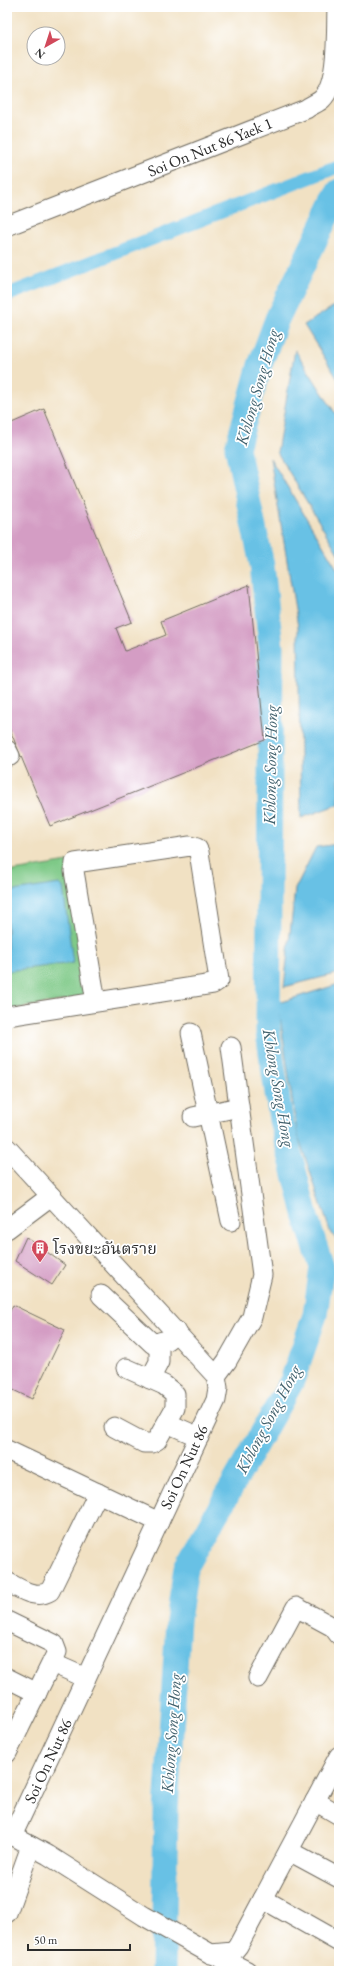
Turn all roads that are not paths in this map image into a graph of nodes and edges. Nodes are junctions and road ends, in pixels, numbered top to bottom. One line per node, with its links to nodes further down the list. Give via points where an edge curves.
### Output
1 (337, 7): 2 (street, Soi On Nut 86 Yaek 1, via 333,75 323,98 306,108)
2 (7, 226)
3 (96, 1002): 3 (street, via 74,871 75,863 190,846 197,848 200,852 219,980 213,984); 4 (street)
4 (7, 1016)
5 (192, 1033): 8 (street)
6 (231, 1048): 7 (street)
7 (239, 1107): 8 (street); 17 (street, via 262,1275 252,1317)
8 (200, 1115): 11 (street)
9 (7, 1148): 10 (street)
10 (51, 1196): 12 (street); 13 (street)
11 (231, 1221)
12 (7, 1229)
13 (136, 1288): 14 (street); 15 (street, via 107,1301 153,1344)
14 (177, 1332): 15 (street, via 167,1340); 17 (street)
15 (159, 1342): 18 (street, via 159,1362)
16 (126, 1368): 18 (street)
17 (216, 1376): 21 (street, Soi On Nut 86, via 216,1400)
18 (150, 1379): 19 (street, via 164,1385 175,1394 175,1408)
19 (167, 1423): 20 (street, via 158,1440 152,1443 144,1443); 21 (street)
20 (114, 1427)
21 (198, 1437): 24 (street, Soi On Nut 86)
22 (7, 1450): 23 (street)
23 (98, 1493): 24 (street); 25 (street, via 50,1591 42,1596)
24 (159, 1522): 30 (street, Soi On Nut 86)
25 (7, 1582)
26 (7, 1621): 28 (street, via 54,1644 57,1652)
27 (339, 1635): 31 (street, via 333,1627 296,1607)
28 (52, 1663): 30 (street); 32 (street)
29 (7, 1678): 32 (street)
30 (86, 1678): 37 (street, Soi On Nut 86)
31 (258, 1678)
32 (37, 1693): 33 (street)
33 (7, 1753)
34 (339, 1756): 35 (street)
35 (315, 1801): 36 (street); 39 (street)
36 (339, 1815)
37 (10, 1835): 38 (street, Soi On Nut 86)
38 (31, 1846): 42 (street); 44 (street, Soi On Nut 86, via 144,1916)
39 (289, 1851): 40 (street); 41 (street)
40 (339, 1878)
41 (263, 1899): 43 (street); 44 (street, via 233,1952)
42 (7, 1913)
43 (339, 1942)
44 (212, 1954): 45 (street, Soi On Nut 86)
45 (247, 1971)

